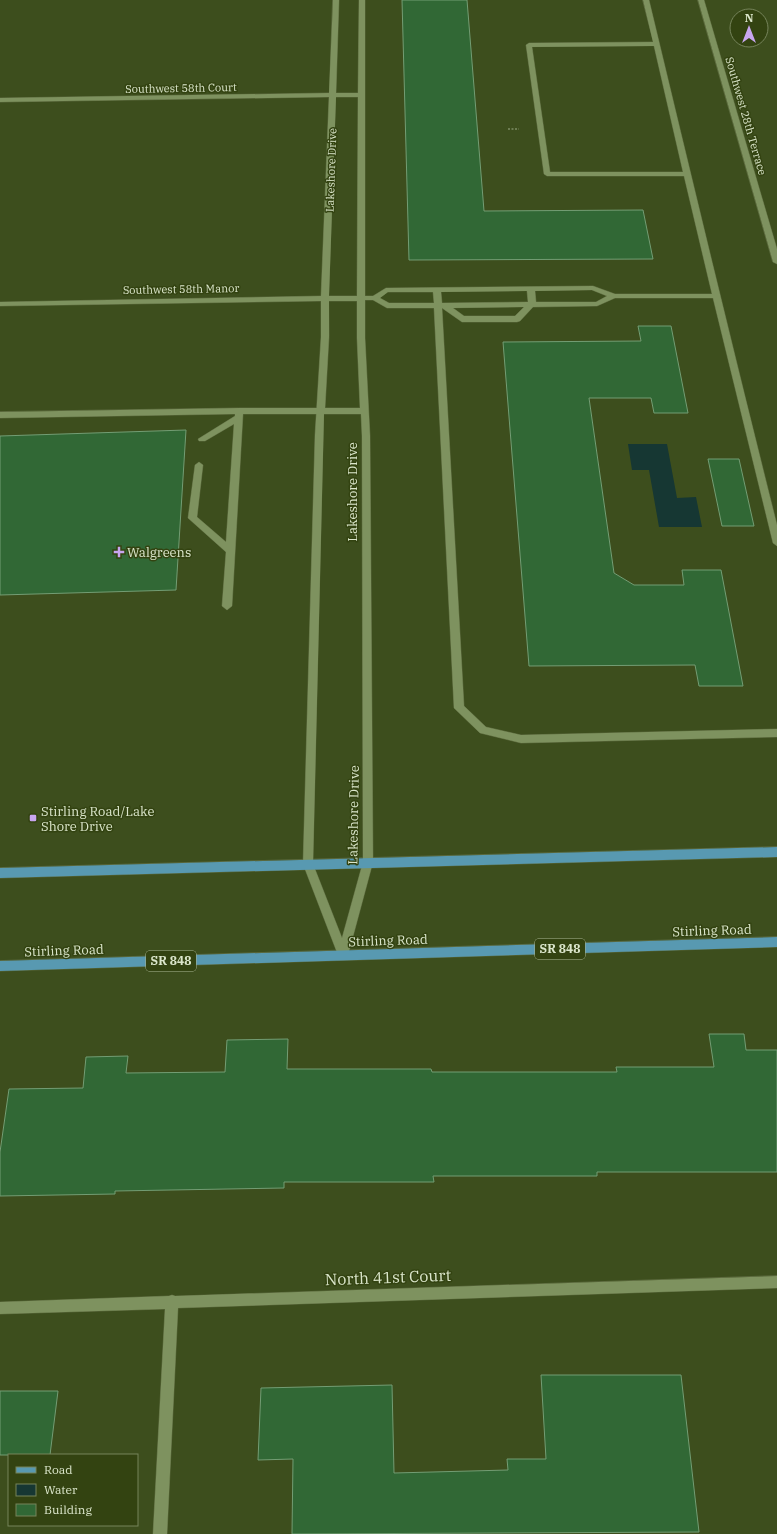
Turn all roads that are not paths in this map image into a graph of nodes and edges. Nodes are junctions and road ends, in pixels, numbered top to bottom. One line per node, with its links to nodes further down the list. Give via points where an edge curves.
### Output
1 (336, 0): 7 (street, Lakeshore Drive)
2 (362, 0): 6 (street, Lakeshore Drive)
3 (646, 0): 5 (street)
4 (701, 0): 10 (street, Southwest 28th Terrace)
5 (657, 44): 9 (street); 9 (street, via 528,45 547,174)
6 (362, 95): 7 (street, Southwest 58th Court); 16 (street, Lakeshore Drive)
7 (333, 96): 8 (street, Southwest 58th Court); 15 (street, Lakeshore Drive)
8 (0, 100)
9 (688, 174): 14 (street)
10 (777, 262)
11 (437, 289): 12 (street); 17 (street, via 386,290); 20 (street)
12 (531, 289): 13 (street, via 593,288); 19 (street)
13 (614, 296): 14 (street); 19 (street, via 597,304)
14 (716, 296): 27 (street)
15 (325, 298): 16 (street, Southwest 58th Manor); 18 (street, Southwest 58th Manor); 22 (street, Lakeshore Drive)
16 (362, 298): 17 (street, Southwest 58th Manor); 21 (street, Lakeshore Drive)
17 (375, 298): 20 (street, via 386,306)
18 (0, 304)
19 (532, 304): 20 (street); 20 (street, via 517,319 462,319)
20 (441, 305): 30 (street, via 459,708 483,730 521,739)
21 (364, 410): 22 (street); 32 (street, Lakeshore Drive)
22 (321, 411): 23 (street); 33 (street, Lakeshore Drive)
23 (239, 414): 24 (street); 25 (street); 28 (street)
24 (0, 415)
25 (202, 439)
26 (199, 464): 28 (street, via 192,518)
27 (777, 543)
28 (231, 551): 29 (street)
29 (227, 606)
30 (777, 733)
31 (777, 852): 32 (main road)
32 (368, 862): 33 (main road); 36 (street, Lakeshore Drive)
33 (308, 864): 34 (main road); 36 (street, Lakeshore Drive)
34 (0, 873)
35 (777, 942): 36 (main road, Stirling Road / SR 848)
36 (343, 955): 37 (main road, Stirling Road / SR 848)
37 (0, 966)
38 (777, 1282): 39 (street, North 41st Court)
39 (172, 1301): 40 (street, North 41st Court); 41 (street)
40 (0, 1308)
41 (160, 1534)

